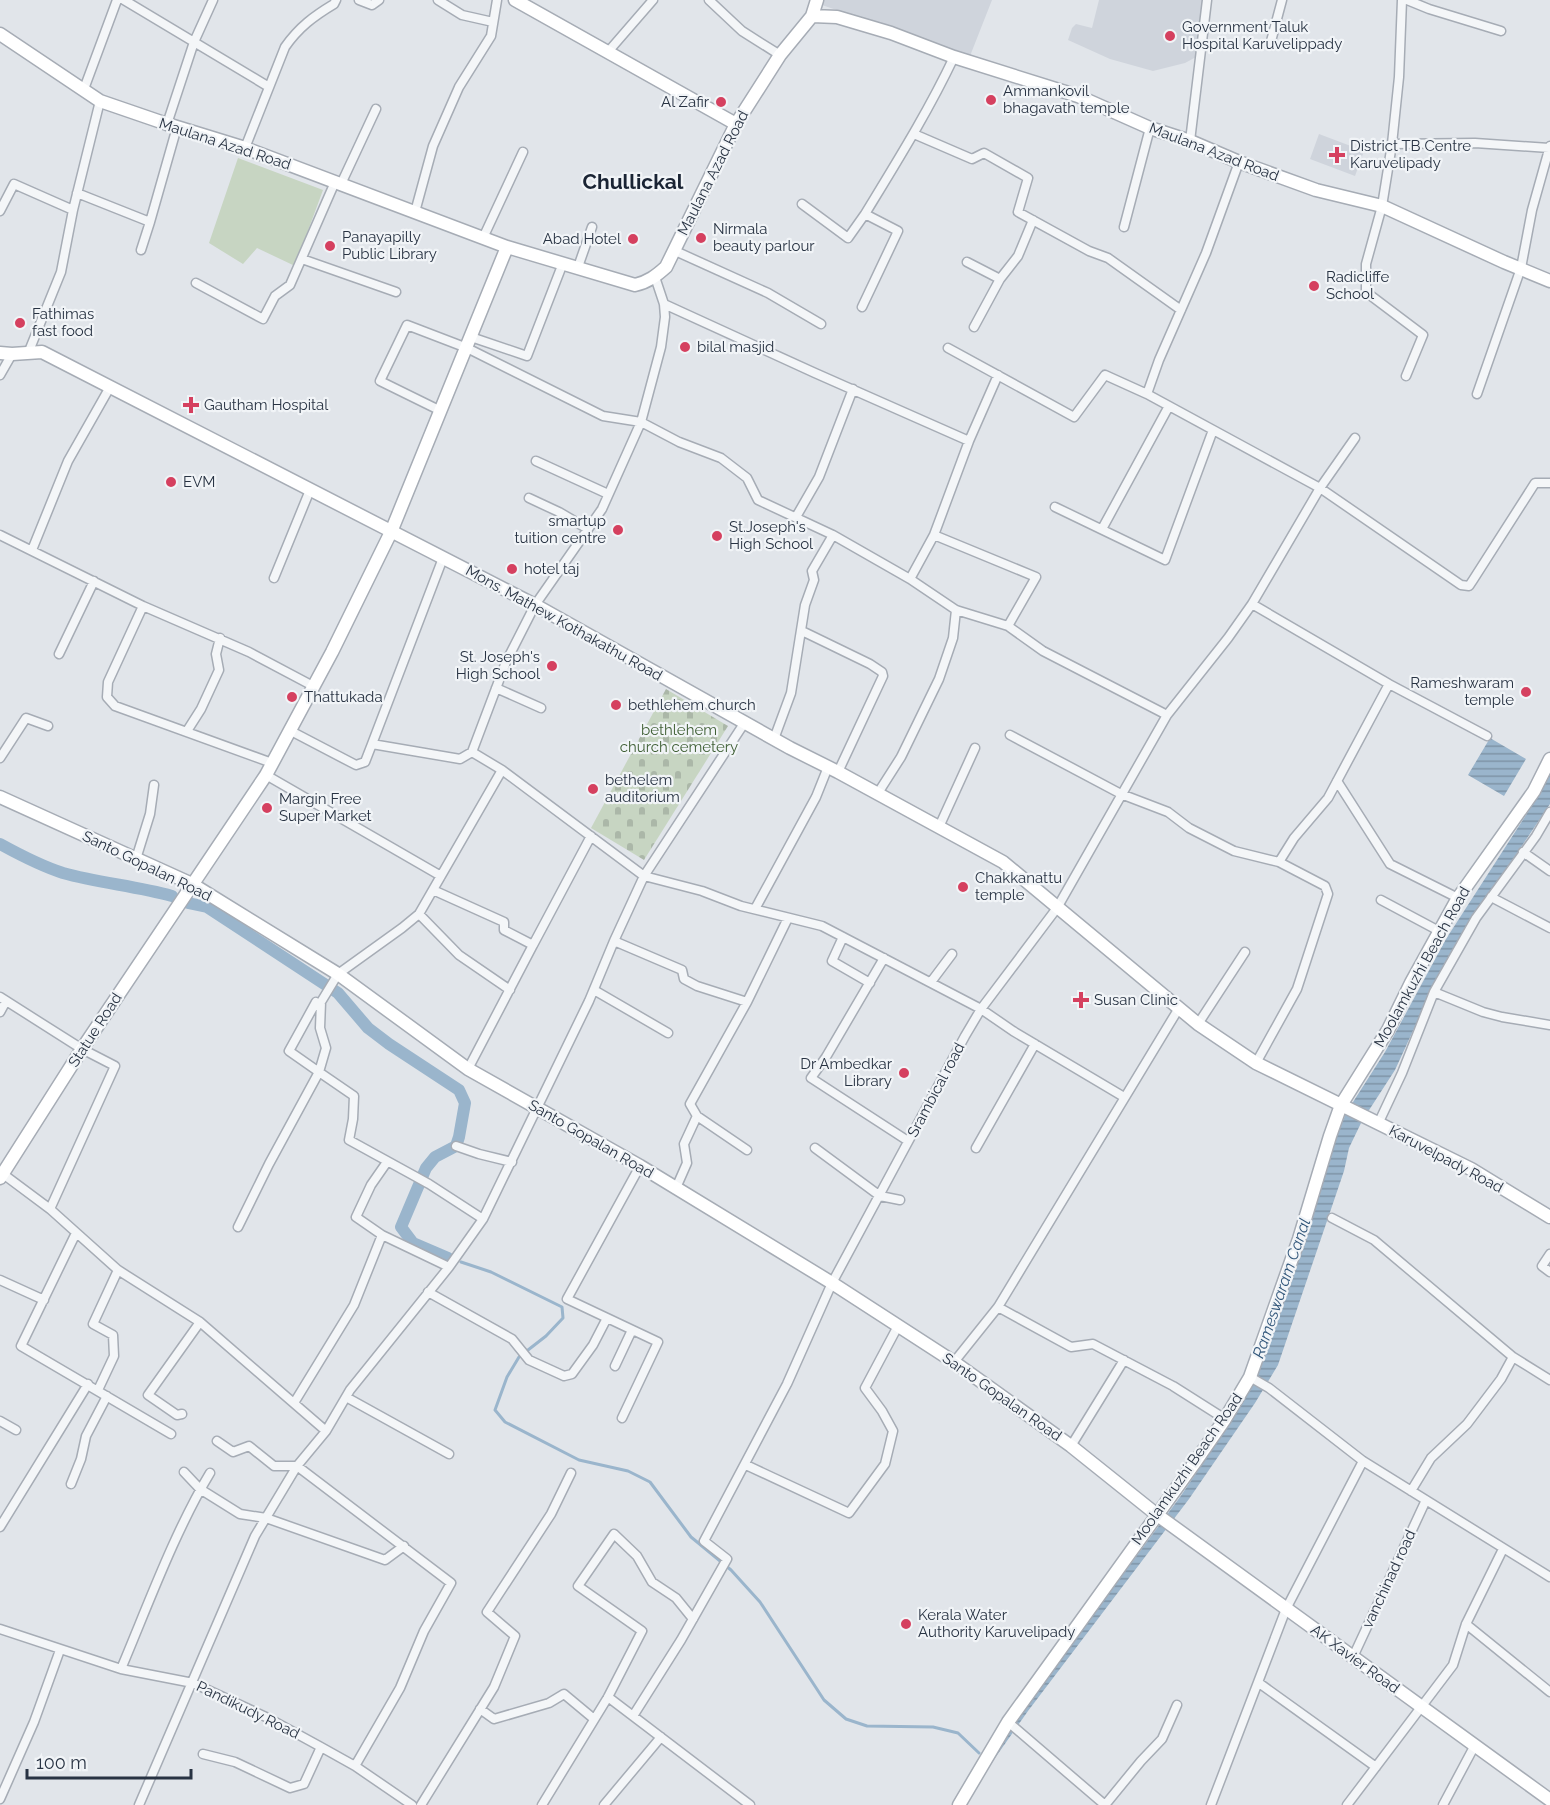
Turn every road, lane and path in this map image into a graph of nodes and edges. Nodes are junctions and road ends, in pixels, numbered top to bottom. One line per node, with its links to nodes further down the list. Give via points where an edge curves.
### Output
1 (117, 0): 27 (street)
2 (124, 0): 21 (street)
3 (213, 0): 21 (street)
4 (336, 0): 26 (street, via 295,32)
5 (359, 0): 6 (street, via 372,5)
6 (379, 0)
7 (438, 0): 18 (street, via 462,15)
8 (497, 0): 18 (street)
9 (515, 0): 23 (main road)
10 (653, 0): 23 (street)
11 (709, 0): 24 (street, via 742,31)
12 (817, 0): 17 (main road)
13 (1207, 0): 34 (street)
14 (1282, 0): 22 (street)
15 (1402, 0): 35 (street)
16 (1407, 0): 19 (street)
17 (812, 16): 24 (main road, Maulana Azad Road); 25 (main road, Maulana Azad Road, via 837,17)
18 (493, 22): 46 (street, via 491,36 459,87 433,146)
19 (1501, 31)
20 (0, 34): 27 (main road, Maulana Azad Road)
21 (194, 42): 26 (street); 31 (street)
22 (1270, 45)
23 (607, 53): 30 (main road)
24 (780, 55): 30 (main road, Maulana Azad Road)
25 (954, 57): 32 (main road, Maulana Azad Road, via 1078,96); 33 (street)
26 (269, 87): 37 (street)
27 (84, 89): 28 (main road, Maulana Azad Road)
28 (100, 101): 31 (main road, Maulana Azad Road); 41 (street)
29 (376, 109): 40 (street)
30 (736, 124): 55 (main road, Maulana Azad Road)
31 (172, 126): 37 (main road, Maulana Azad Road); 49 (street)
32 (1150, 128): 34 (main road, Maulana Azad Road); 51 (street)
33 (914, 134): 47 (street); 48 (street, via 972,159 984,153 1028,178 1018,212)
34 (1190, 141): 39 (main road, Maulana Azad Road)
35 (1392, 144): 36 (street); 43 (street)
36 (1550, 147): 60 (street)
37 (245, 148): 40 (main road, Maulana Azad Road)
38 (523, 152): 52 (street)
39 (1239, 162): 43 (main road, Maulana Azad Road, via 1316,190); 68 (street)
40 (338, 183): 46 (main road, Maulana Azad Road); 56 (street)
41 (77, 193): 44 (street); 49 (street)
42 (802, 204): 47 (street, via 848,238)
43 (1382, 206): 60 (main road, Maulana Azad Road); 77 (street, via 1366,264 1366,292 1423,334)
44 (73, 210): 45 (street, via 14,184); 73 (street, via 61,273)
45 (0, 211)
46 (415, 212): 52 (main road, Maulana Azad Road)
47 (865, 214): 67 (street, via 898,231)
48 (1032, 220): 62 (street, via 1018,256); 68 (street, via 1108,258)
49 (150, 222): 54 (street)
50 (592, 227): 59 (street)
51 (1124, 227)
52 (483, 238): 53 (main road, Maulana Azad Road)
53 (507, 247): 58 (main road, Maulana Azad Road); 71 (main road, Statue Road)
54 (141, 250)
55 (673, 250): 61 (main road, Maulana Azad Road, via 666,267); 69 (street, via 768,292)
56 (302, 259): 64 (street, via 290,285 275,296 263,319); 65 (street)
57 (967, 262): 62 (street)
58 (563, 263): 59 (main road, Maulana Azad Road); 71 (street, via 527,356)
59 (578, 267): 61 (main road, Maulana Azad Road, via 635,285)
60 (1521, 268): 63 (main road, Maulana Azad Road); 81 (street)
61 (655, 277): 66 (street)
62 (1000, 279): 70 (street)
63 (1550, 281)
64 (196, 283)
65 (396, 292)
66 (664, 304): 79 (street); 84 (street, via 662,347)
67 (862, 307)
68 (1181, 310): 80 (street)
69 (821, 324)
70 (974, 327)
71 (469, 342): 83 (main road, Statue Road); 83 (street, via 408,325 380,381); 84 (street, via 603,416)
72 (948, 348): 76 (street)
73 (29, 351): 74 (main road, Mons. Mathew Kothakathu Road); 78 (main road, Mons. Mathew Kothakathu Road, via 42,352)
74 (6, 353): 75 (street)
75 (0, 375)
76 (998, 375): 80 (street, via 1074,417 1105,375); 87 (street)
77 (1406, 376)
78 (110, 387): 91 (main road, Mons. Mathew Kothakathu Road); 102 (street, via 68,461)
79 (853, 388): 87 (street); 95 (street, via 819,477)
80 (1147, 394): 82 (street)
81 (1477, 394)
82 (1169, 406): 85 (street); 97 (street)
83 (441, 411): 98 (main road, Statue Road)
84 (641, 422): 92 (street); 95 (street, via 721,459 747,478 758,500)
85 (1213, 430): 90 (street); 97 (street, via 1165,560)
86 (1355, 438): 90 (street, Srambical road)
87 (969, 441): 101 (street)
88 (536, 461): 92 (street)
89 (1550, 483): 90 (street, via 1535,483 1530,489 1469,586 1461,585)
90 (1320, 488): 107 (street, Srambical road)
91 (310, 490): 98 (main road, Mons. Mathew Kothakathu Road); 104 (street)
92 (608, 495): 96 (street)
93 (529, 498): 96 (street)
94 (1054, 507): 97 (street)
95 (796, 517): 100 (street)
96 (588, 529): 108 (street)
97 (1101, 529)
98 (392, 532): 103 (main road, Mons. Mathew Kothakathu Road); 116 (main road, Statue Road)
99 (0, 535): 102 (street)
100 (833, 535): 105 (street); 112 (street, via 812,571 814,580 805,605)
101 (934, 535): 105 (street); 111 (street, via 1036,577)
102 (32, 550): 106 (street)
103 (443, 558): 108 (main road, Mons. Mathew Kothakathu Road); 127 (street)
104 (274, 579)
105 (910, 579): 110 (street)
106 (94, 581): 109 (street); 114 (street)
107 (1252, 604): 115 (street); 119 (street, Srambical road)
108 (535, 605): 117 (street); 120 (main road, Mons. Mathew Kothakathu Road)
109 (143, 606): 113 (street); 123 (street, via 108,682 107,697 115,706)
110 (956, 610): 111 (street); 138 (street, via 953,638 939,679)
111 (1008, 626): 119 (street, via 1043,651)
112 (802, 631): 126 (street, via 791,693); 133 (street, via 870,664 883,676)
113 (220, 638): 116 (street); 123 (street, via 216,654 219,670)
114 (58, 654)
115 (1389, 684): 125 (street); 136 (street)
116 (313, 686): 122 (main road, Statue Road)
117 (496, 688): 118 (street); 129 (street)
118 (542, 708)
119 (1167, 715): 139 (street, Srambical road)
120 (745, 722): 126 (main road, Mons. Mathew Kothakathu Road); 149 (street)
121 (48, 726): 130 (street, via 26,718)
122 (289, 730): 127 (street, via 356,765 364,762); 132 (main road, Statue Road)
123 (187, 731): 132 (street)
124 (1010, 735): 139 (street)
125 (1487, 736)
126 (774, 739): 133 (main road, Mons. Mathew Kothakathu Road)
127 (372, 744): 129 (street, via 460,759)
128 (975, 748): 142 (street)
129 (472, 752): 134 (street)
130 (0, 758)
131 (1550, 759): 153 (main road, Moolamkuzhi Beach Road, via 1534,791)
132 (272, 764): 135 (main road, Statue Road)
133 (833, 769): 138 (main road, Mons. Mathew Kothakathu Road); 156 (street)
134 (502, 770): 143 (street); 148 (street)
135 (266, 775): 148 (street); 150 (main road, Statue Road)
136 (1337, 780): 146 (street, via 1328,798); 153 (street, via 1390,864)
137 (154, 785): 145 (street)
138 (878, 794): 142 (main road, Mons. Mathew Kothakathu Road)
139 (1121, 794): 146 (street, via 1168,812 1189,828 1234,851); 155 (street, Srambical road)
140 (0, 796): 145 (main road, Santo Gopalan Road)
141 (1550, 812): 144 (street)
142 (939, 827): 155 (main road, Mons. Mathew Kothakathu Road, via 1003,862)
143 (591, 836): 149 (street); 163 (street)
144 (1523, 852): 147 (street); 152 (street)
145 (136, 859): 150 (main road, Santo Gopalan Road)
146 (1279, 862): 184 (street, via 1325,886 1328,894 1297,989)
147 (1550, 871)
148 (441, 876): 151 (street)
149 (644, 876): 156 (street); 162 (street)
150 (192, 884): 167 (main road, Santo Gopalan Road); 183 (main road, Statue Road)
151 (433, 890): 157 (street); 163 (street, via 504,922 504,930)
152 (1491, 897): 159 (street); 172 (street)
153 (1458, 898): 160 (main road, Moolamkuzhi Beach Road)
154 (1381, 900): 160 (street)
155 (1057, 908): 176 (main road, Mons. Mathew Kothakathu Road); 177 (street, Srambical road)
156 (755, 909): 158 (street)
157 (419, 914): 167 (street); 170 (street, via 459,955)
158 (788, 918): 161 (street, via 822,926); 175 (street)
159 (1550, 928)
160 (1439, 932): 188 (main road, Moolamkuzhi Beach Road)
161 (843, 937): 166 (street); 169 (street, via 832,961)
162 (614, 941): 171 (street); 175 (street, via 682,970 684,979 698,986)
163 (533, 945): 170 (street)
164 (1245, 952): 179 (street)
165 (952, 954): 168 (street)
166 (884, 958): 168 (street); 169 (street)
167 (336, 979): 185 (main road, Santo Gopalan Road); 186 (street, via 321,1002 320,1028 326,1048)
168 (931, 982): 177 (street)
169 (870, 983): 192 (street, via 812,1078)
170 (510, 990): 185 (street)
171 (594, 990): 181 (street); 189 (street)
172 (1434, 992): 180 (street, via 1483,1012); 191 (street, via 1402,1073)
173 (3, 999): 178 (street); 183 (street)
174 (316, 1002): 186 (street, via 289,1051)
175 (747, 1002): 190 (street, via 690,1104)
176 (1179, 1008): 179 (main road, Mons. Mathew Kothakathu Road); 187 (street)
177 (981, 1009): 182 (street); 192 (street, Srambical road)
178 (0, 1012)
179 (1197, 1024): 184 (main road, Mons. Mathew Kothakathu Road)
180 (1550, 1025)
181 (668, 1033)
182 (1035, 1044): 187 (street); 195 (street)
183 (82, 1049): 200 (main road, Statue Road); 204 (street, via 115,1066)
184 (1256, 1063): 188 (main road, Mons. Mathew Kothakathu Road)
185 (468, 1069): 189 (main road, Santo Gopalan Road)
186 (319, 1071): 197 (street, via 354,1096 349,1140); 208 (street)
187 (1124, 1098): 219 (street)
188 (1343, 1106): 191 (main road, Karuvelpady Road); 228 (main road, Moolamkuzhi Beach Road)
189 (538, 1108): 198 (street); 199 (main road, Santo Gopalan Road)
190 (697, 1116): 196 (street); 201 (street, via 684,1144 687,1163)
191 (1376, 1123): 205 (main road, Karuvelpady Road, via 1470,1169)
192 (908, 1142): 202 (street, Srambical road)
193 (456, 1146): 198 (street)
194 (815, 1148): 202 (street)
195 (976, 1148)
196 (747, 1150)
197 (387, 1162): 207 (street); 210 (street, via 356,1217)
198 (512, 1162): 207 (street)
199 (640, 1166): 201 (main road, Santo Gopalan Road); 220 (street, via 567,1299)
200 (2, 1176): 204 (street)
201 (676, 1188): 216 (main road, Santo Gopalan Road)
202 (880, 1196): 203 (street); 216 (street, Srambical road)
203 (900, 1200)
204 (50, 1209): 209 (street)
205 (1550, 1217)
206 (1332, 1218): 224 (street, via 1374,1240)
207 (483, 1219): 212 (street)
208 (238, 1227)
209 (76, 1233): 213 (street); 218 (street)
210 (382, 1235): 212 (street); 234 (street, via 354,1305)
211 (1550, 1254): 214 (street, via 1542,1266)
212 (449, 1267): 217 (street)
213 (118, 1270): 221 (street); 231 (street, via 93,1324 113,1335 114,1356)
214 (1550, 1272)
215 (0, 1280): 218 (street)
216 (832, 1283): 222 (main road, Santo Gopalan Road); 246 (street, Srambical road, via 788,1384)
217 (428, 1292): 220 (street, via 512,1339 529,1360 564,1376 572,1374); 233 (street)
218 (44, 1300): 230 (street, via 21,1346)
219 (998, 1307): 225 (street, via 1071,1347 1093,1344); 226 (street)
220 (607, 1318): 223 (street)
221 (200, 1322): 234 (street); 235 (street, via 148,1395 177,1415)
222 (898, 1326): 226 (main road, Santo Gopalan Road); 246 (street, via 865,1388 893,1431 885,1464 849,1513)
223 (632, 1330): 227 (street); 236 (street, via 658,1342)
224 (1512, 1357): 229 (street); 253 (street, via 1501,1379 1467,1424 1431,1458)
225 (1124, 1360): 237 (street); 243 (street)
226 (954, 1362): 243 (main road, Santo Gopalan Road)
227 (615, 1366)
228 (1250, 1377): 237 (main road, Moolamkuzhi Beach Road); 245 (street)
229 (1550, 1380)
230 (88, 1384): 231 (street); 257 (street)
231 (98, 1390): 232 (street)
232 (107, 1396): 241 (street); 251 (street, via 86,1436)
233 (346, 1397): 240 (street); 244 (street)
234 (294, 1403): 240 (street)
235 (182, 1414)
236 (622, 1418)
237 (1225, 1419): 255 (main road, Moolamkuzhi Beach Road)
238 (0, 1420): 239 (street)
239 (16, 1430)
240 (326, 1431): 247 (street)
241 (171, 1434)
242 (217, 1441): 247 (street, via 233,1452 249,1446 274,1466)
243 (1071, 1446): 255 (main road, Santo Gopalan Road)
244 (449, 1454)
245 (1363, 1461): 253 (street); 261 (street)
246 (746, 1465): 262 (street, Srambical road, via 704,1541 727,1559)
247 (297, 1466): 256 (street); 258 (street)
248 (184, 1472): 252 (street)
249 (210, 1473): 252 (street)
250 (571, 1473): 274 (street, via 551,1514 487,1612 514,1636 494,1687)
251 (71, 1484)
252 (200, 1489): 256 (street, via 240,1514); 267 (street)
253 (1411, 1491): 254 (street)
254 (1426, 1500): 259 (street); 266 (street, vanchinad road)
255 (1159, 1516): 261 (main road, AK Xavier Road); 277 (main road, Moolamkuzhi Beach Road)
256 (266, 1518): 258 (street, via 385,1560); 268 (street)
257 (0, 1527)
258 (404, 1546): 282 (street, via 450,1583 400,1688)
259 (1503, 1549): 260 (street); 263 (street)
260 (1550, 1577)
261 (1286, 1609): 266 (main road, AK Xavier Road); 269 (street)
262 (693, 1619): 271 (street, via 676,1598 652,1582 637,1556 614,1534 578,1586 642,1631); 275 (street)
263 (1466, 1624): 270 (street); 273 (street, via 1453,1665)
264 (0, 1629): 265 (street, Pandikudy Road)
265 (60, 1650): 267 (street, Pandikudy Road); 284 (street)
266 (1353, 1657): 273 (main road, AK Xavier Road)
267 (121, 1669): 268 (street, Pandikudy Road)
268 (194, 1683): 280 (street, Pandikudy Road); 286 (street)
269 (1259, 1683): 283 (street); 294 (street)
270 (1550, 1692)
271 (608, 1697): 275 (street); 276 (street)
272 (1177, 1705): 293 (street, via 1162,1739)
273 (1421, 1707): 279 (main road, AK Xavier Road); 283 (street)
274 (480, 1710): 276 (street, via 494,1719 549,1703 564,1694); 288 (street)
275 (633, 1716): 278 (street)
276 (594, 1719): 289 (street)
277 (1012, 1725): 292 (main road, Moolamkuzhi Beach Road); 293 (street)
278 (661, 1737): 290 (street); 291 (street)
279 (1475, 1745): 285 (main road, AK Xavier Road); 296 (street)
280 (321, 1747): 281 (street, via 304,1784 290,1788 235,1762); 282 (street, Pandikudy Road)
281 (204, 1754)
282 (355, 1766): 287 (street, Pandikudy Road)
283 (1376, 1767): 295 (street)
284 (0, 1799)
285 (1550, 1800)
286 (139, 1805)
287 (412, 1805)
288 (421, 1805)
289 (542, 1805)
290 (604, 1805)
291 (750, 1805)
292 (959, 1805)
293 (1105, 1805)
294 (1211, 1805)
295 (1347, 1805)
296 (1443, 1805)

